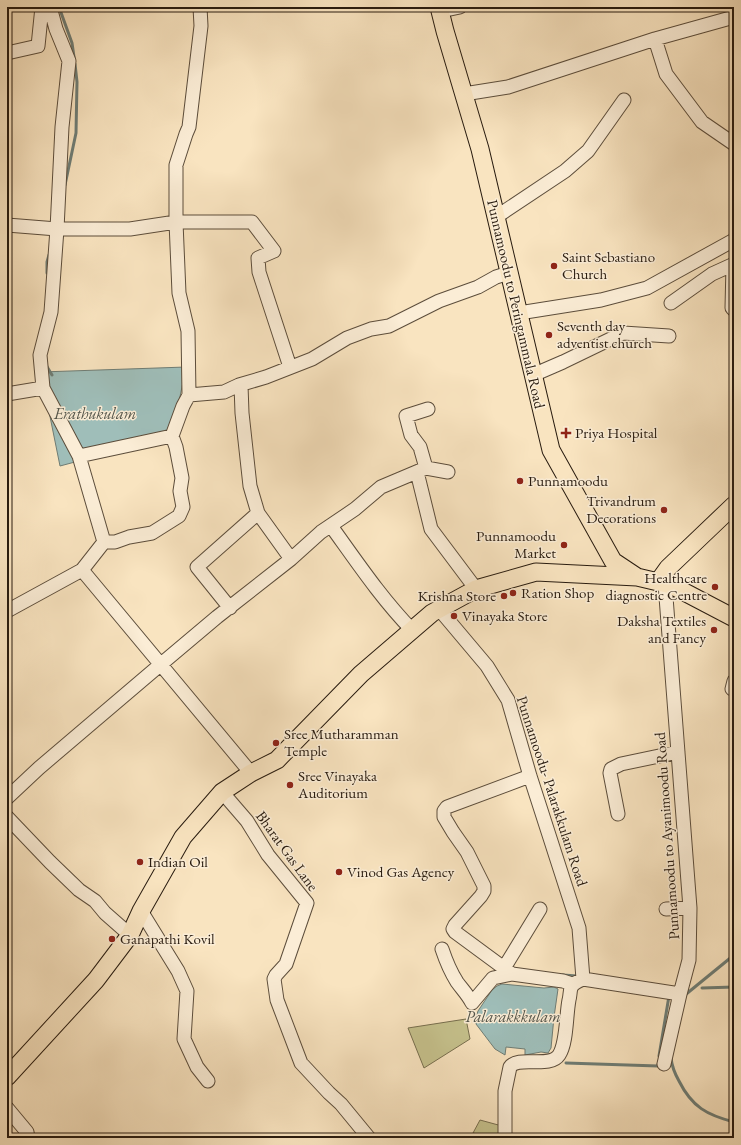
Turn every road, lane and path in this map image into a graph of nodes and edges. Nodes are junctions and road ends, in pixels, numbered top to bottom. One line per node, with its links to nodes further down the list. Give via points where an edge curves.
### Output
1 (42, 7): 8 (street, via 38,46)
2 (50, 7): 15 (street, via 69,61 62,127)
3 (200, 7): 13 (street, via 201,26 190,127 176,165)
4 (460, 7): 5 (street)
5 (440, 9): 9 (main road, Punnamoodu to Peringammala Road)
6 (734, 17): 7 (street)
7 (655, 39): 9 (street, via 508,87); 11 (street, via 666,74 702,122)
8 (7, 53)
9 (464, 94): 12 (main road, Punnamoodu to Peringammala Road)
10 (624, 100): 12 (street, via 588,151 564,171)
11 (734, 144)
12 (496, 217): 18 (main road, Punnamoodu to Peringammala Road)
13 (176, 222): 15 (street, via 130,229); 23 (street, via 252,222 274,251 258,258 258,272); 28 (street, via 180,293 188,331)
14 (7, 226): 15 (street)
15 (57, 229): 26 (street, via 51,312 40,355)
16 (734, 240): 21 (street, via 647,288 601,300)
17 (734, 265): 19 (street, via 712,274); 20 (street)
18 (509, 273): 21 (main road, Punnamoodu to Peringammala Road); 23 (street, via 439,301 389,326 371,329 347,338 312,359)
19 (671, 303)
20 (734, 310)
21 (519, 313): 24 (main road, Punnamoodu to Peringammala Road)
22 (669, 336): 24 (street, via 622,333)
23 (290, 367): 25 (street)
24 (533, 375): 40 (main road, Punnamoodu to Peringammala Road, via 551,450 613,561)
25 (241, 385): 28 (street, via 224,392); 35 (street, via 250,486)
26 (43, 388): 27 (street); 31 (street)
27 (7, 394)
28 (189, 396): 30 (street, via 182,406)
29 (428, 409): 32 (street, via 406,416 411,435 420,447)
30 (172, 436): 31 (street); 37 (street, via 182,478 180,491 183,507 179,516 152,533 115,542)
31 (80, 456): 37 (street)
32 (422, 470): 33 (street); 36 (street, via 381,487); 42 (street, via 431,529)
33 (448, 472)
34 (734, 504): 41 (main road, via 668,568)
35 (258, 513): 38 (street); 43 (street, via 197,567)
36 (331, 526): 38 (street); 47 (street, via 383,598)
37 (104, 542): 39 (street)
38 (291, 559): 43 (street)
39 (82, 570): 45 (street); 48 (street)
40 (637, 577): 41 (main road); 42 (main road, via 536,572)
41 (661, 583): 46 (main road); 49 (street, Punnamoodu to Ayanimoodu Road)
42 (476, 589): 44 (main road)
43 (230, 608): 48 (street)
44 (439, 609): 47 (main road); 51 (street, Punnamoodu- Palarakkulam Road, via 487,666 508,700)
45 (7, 611)
46 (734, 618)
47 (412, 630): 50 (main road, via 361,674 277,760)
48 (160, 665): 50 (street); 53 (street)
49 (678, 752): 54 (street, via 621,764 611,769); 56 (street, Punnamoodu to Ayanimoodu Road)
50 (250, 773): 52 (main road)
51 (530, 776): 62 (street, via 447,807 444,811 444,817 452,832 467,852 484,886 481,896 455,925 455,932); 63 (street, Punnamoodu- Palarakkulam Road, via 579,928)
52 (222, 792): 59 (main road, via 183,837); 71 (street, Bharat Gas Lane, via 247,821 268,855 306,903 286,964 274,979 277,1000 302,1063)
53 (7, 798)
54 (618, 814)
55 (7, 817): 60 (street, via 79,890 95,901)
56 (690, 908): 58 (street); 65 (street, Punnamoodu to Ayanimoodu Road, via 689,960)
57 (540, 909): 62 (street)
58 (666, 909)
59 (141, 911): 60 (main road); 68 (street, via 178,971 187,991 184,1039 197,1067)
60 (130, 935): 67 (main road, via 96,980)
61 (442, 949): 62 (street, via 458,983 473,996 493,978)
62 (508, 971): 64 (street, via 563,981)
63 (583, 976): 64 (street); 65 (street)
64 (571, 987): 72 (street, via 566,1032 560,1054 550,1062 512,1064 510,1067 505,1091)
65 (680, 994): 66 (street, Punnamoodu to Ayanimoodu Road)
66 (664, 1064)
67 (7, 1077)
68 (208, 1081)
69 (7, 1108): 70 (street, via 27,1132)
70 (28, 1138)
71 (369, 1138)
72 (505, 1138)

